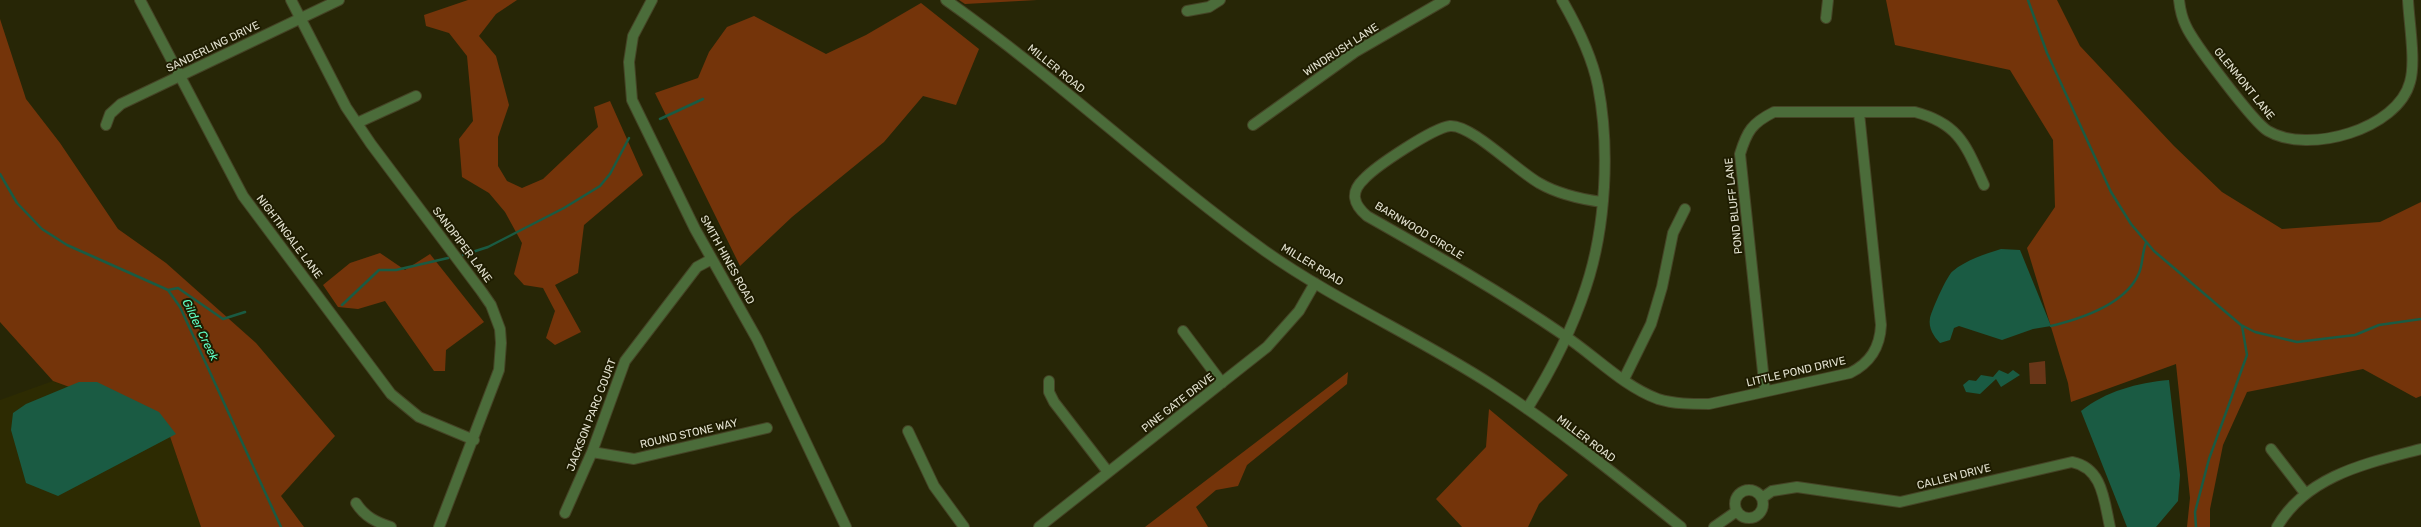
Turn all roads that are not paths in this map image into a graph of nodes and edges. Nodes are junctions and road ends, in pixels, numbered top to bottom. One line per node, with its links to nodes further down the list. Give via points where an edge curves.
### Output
1 (140, 0): 15 (street, NIGHTINGALE LANE)
2 (291, 0): 13 (street, SANDPIPER LANE)
3 (339, 0): 13 (street, SANDERLING DRIVE)
4 (652, 0): 24 (street, SMITH HINES ROAD, via 634,36 629,62 632,100)
5 (946, 0): 25 (street, MILLER ROAD, via 1242,233)
6 (1220, 0): 12 (street, via 1210,7)
7 (1445, 0): 20 (street, WINDRUSH LANE, via 1355,52)
8 (1562, 0): 22 (street, via 1585,47 1598,85 1605,136)
9 (1828, 0): 14 (street)
10 (2179, 0): 11 (street, GLENMONT LANE, via 2183,19 2191,36 2260,125 2276,135 2298,140 2318,139 2358,130 2373,124 2397,107 2407,91 2412,70)
11 (2408, 0)
12 (1187, 11)
13 (301, 18): 15 (street, SANDERLING DRIVE); 18 (street, SANDPIPER LANE, via 339,94)
14 (1826, 18)
15 (180, 76): 19 (street, SANDERLING DRIVE, via 121,104 110,114); 35 (street, NIGHTINGALE LANE, via 243,196 391,394 419,417)
16 (416, 96): 18 (street)
17 (1859, 113): 21 (street, POND BLUFF LANE, via 1915,112 1941,121 1960,138); 31 (street, LITTLE POND DRIVE, via 1881,325 1878,346 1870,359 1850,373); 31 (street, POND BLUFF LANE, via 1774,112 1758,120 1747,134 1740,154)
18 (357, 123): 35 (street, SANDPIPER LANE, via 482,292 496,318 501,343 499,370)
19 (106, 125)
20 (1253, 125)
21 (1984, 185)
22 (1602, 202): 27 (street, via 1596,249 1587,286); 27 (street, BARNWOOD CIRCLE, via 1553,190 1518,170 1479,138 1462,128 1450,126 1428,135 1369,174 1355,190 1354,199 1358,208 1367,216 1508,298)
23 (1685, 209): 28 (street, via 1673,233 1651,324)
24 (712, 259): 38 (street, JACKSON PARC COURT, via 697,267 625,361); 48 (street, SMITH HINES ROAD, via 757,339)
25 (1316, 283): 30 (street, PINE GATE DRIVE, via 1278,336); 32 (street, MILLER ROAD, via 1444,355)
26 (1183, 331): 30 (street)
27 (1566, 336): 28 (street, LITTLE POND DRIVE); 32 (street, via 1546,378)
28 (1624, 379): 31 (street, LITTLE POND DRIVE, via 1639,390 1659,399 1688,404 1709,404)
29 (1049, 381): 39 (street, via 1049,392 1054,402)
30 (1222, 383): 39 (street, PINE GATE DRIVE)
31 (1765, 391)
32 (1527, 409): 51 (street, MILLER ROAD)
33 (767, 428): 38 (street, ROUND STONE WAY, via 634,459)
34 (908, 431): 49 (street, via 934,486)
35 (474, 440): 47 (street, SANDPIPER LANE)
36 (2271, 449): 40 (street)
37 (2421, 449): 40 (street, via 2350,470)
38 (592, 452): 44 (street, JACKSON PARC COURT)
39 (1108, 472): 50 (street, PINE GATE DRIVE)
40 (2305, 493): 55 (street)
41 (1762, 498): 43 (street, via 1751,490 1742,491 1735,502); 45 (street, via 1763,507); 54 (street, CALLEN DRIVE, via 1772,492 1797,487 1900,502 2072,462 2087,467 2096,478)
42 (356, 503): 46 (street, via 363,514)
43 (1737, 511): 45 (street, via 1743,517); 52 (street)
44 (565, 512)
45 (1754, 517): 53 (street)
46 (391, 527)
47 (440, 527)
48 (846, 527)
49 (964, 527)
50 (1039, 527)
51 (1681, 527)
52 (1714, 527)
53 (1758, 527)
54 (2110, 527)
55 (2277, 527)

